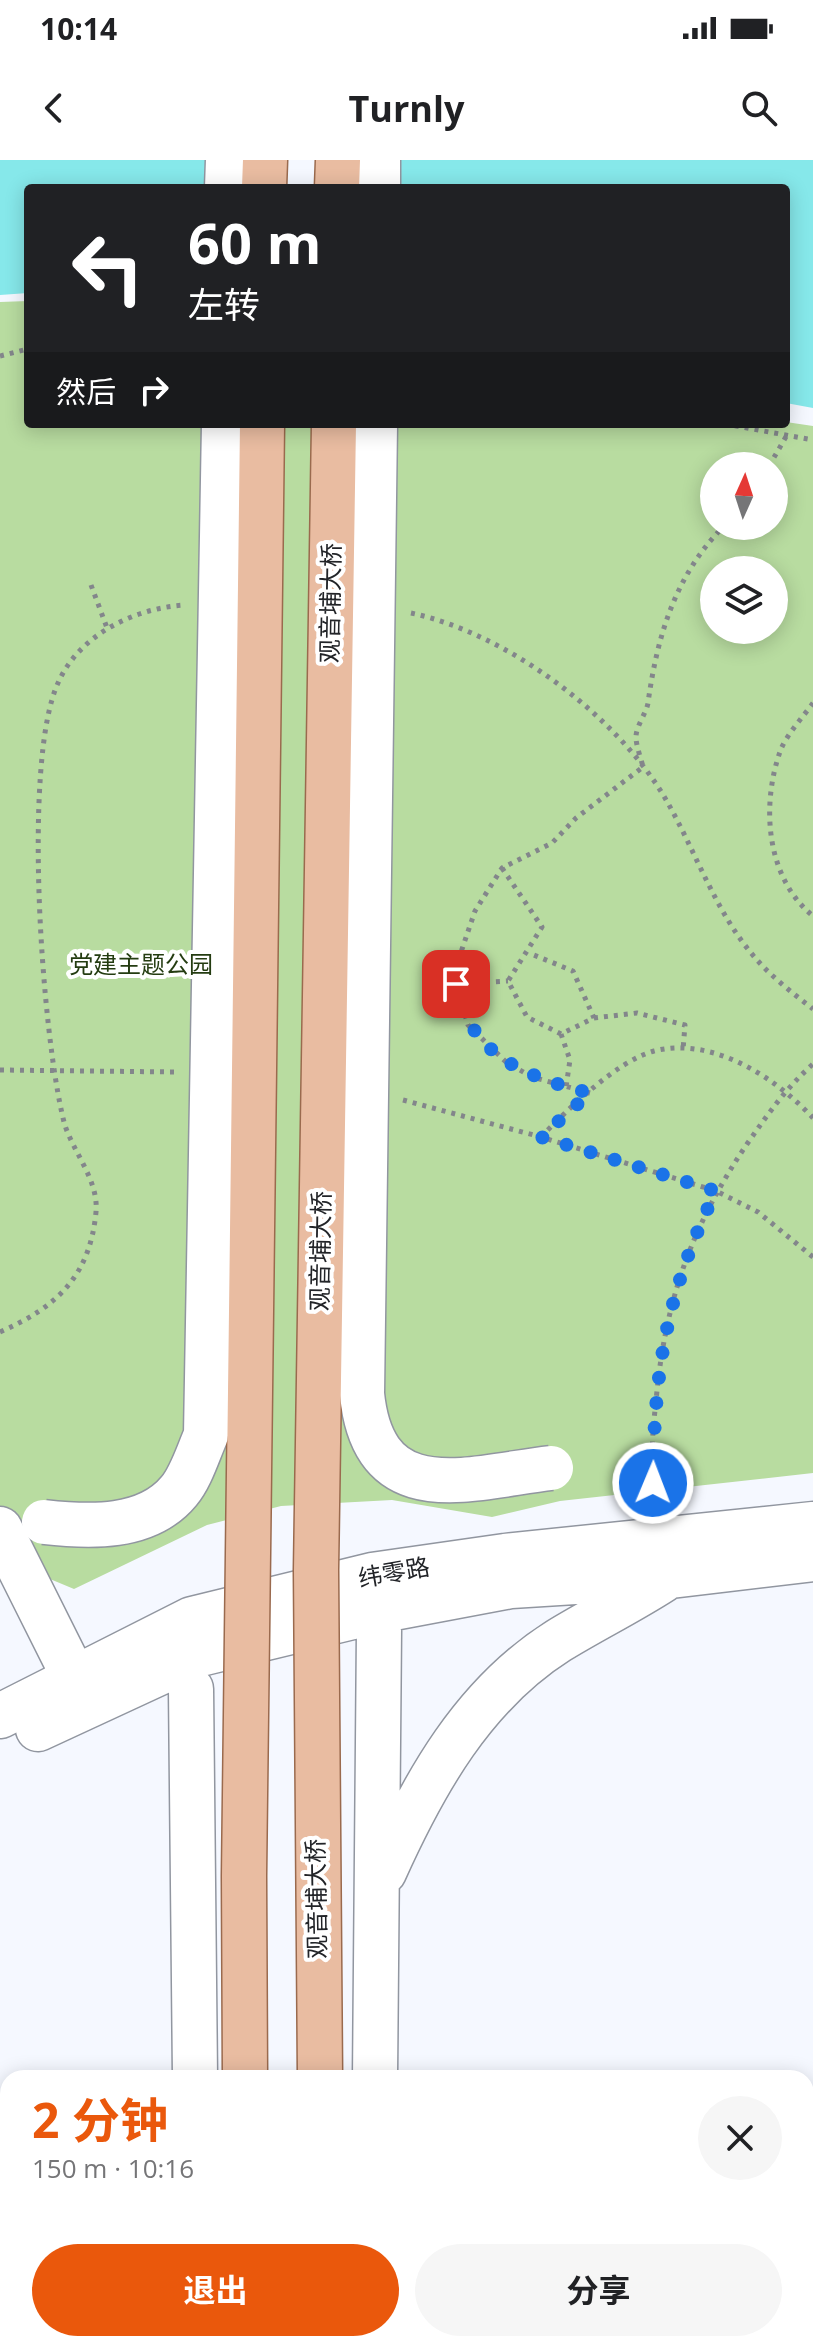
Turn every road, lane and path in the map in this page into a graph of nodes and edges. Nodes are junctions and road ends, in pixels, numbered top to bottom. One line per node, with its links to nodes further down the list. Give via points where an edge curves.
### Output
1 (228, 160): 5 (street)
2 (265, 160): 6 (main road)
3 (338, 160): 7 (main road)
4 (378, 160): 8 (street)
5 (227, 184)
6 (264, 184)
7 (337, 184)
8 (378, 184)
9 (24, 350): 10 (path)
10 (0, 356)
11 (224, 428): 44 (street, bridge, via 206,1435 179,1491 153,1513 92,1528)
12 (262, 428): 56 (main road, bridge)
13 (334, 428): 57 (main road, 观音埔大桥, bridge, via 316,1570)
14 (375, 428): 42 (street, bridge, via 365,1425 377,1450 399,1470 430,1482)
15 (748, 428): 16 (path)
16 (787, 435): 17 (path); 18 (path)
17 (813, 440)
18 (777, 452)
19 (712, 540): 23 (path, via 691,565 662,629 647,708 635,736 643,767 552,843)
20 (91, 585): 21 (path)
21 (107, 628)
22 (813, 703): 24 (path, via 783,746 770,809 777,866)
23 (502, 868): 25 (path, via 542,927); 27 (path, via 466,933)
24 (813, 916)
25 (529, 953): 26 (path); 28 (path, via 573,971)
26 (508, 981): 27 (path); 29 (path, via 527,1017)
27 (456, 984): 34 (path, via 468,1025 506,1062)
28 (594, 1018): 29 (path); 30 (path, via 637,1013 685,1025)
29 (561, 1034): 34 (path, via 570,1060)
30 (683, 1050): 35 (path, via 750,1067); 36 (path, via 654,1051 619,1069)
31 (813, 1064): 35 (path)
32 (0, 1070): 33 (path)
33 (191, 1073)
34 (566, 1087): 36 (path)
35 (785, 1088): 38 (path); 40 (path)
36 (590, 1093): 39 (path)
37 (394, 1098): 39 (path)
38 (813, 1118)
39 (541, 1137): 40 (path)
40 (716, 1191): 41 (path, via 758,1212); 43 (path, via 681,1269 660,1354 653,1483)
41 (813, 1257)
42 (551, 1468)
43 (663, 1517)
44 (44, 1522)
45 (813, 1524): 52 (street, 纬零路, via 372,1575 192,1619)
46 (0, 1529): 50 (street)
47 (813, 1559): 48 (street, 纬零路)
48 (671, 1576): 53 (street, 纬零路, via 511,1586 373,1612 200,1654); 54 (street, via 556,1642 493,1693 411,1811)
49 (379, 1630): 54 (street)
50 (67, 1663)
51 (191, 1689): 55 (street)
52 (0, 1716)
53 (0, 1747)
54 (376, 1888): 58 (street)
55 (195, 2070)
56 (245, 2070)
57 (320, 2070)
58 (375, 2070)

